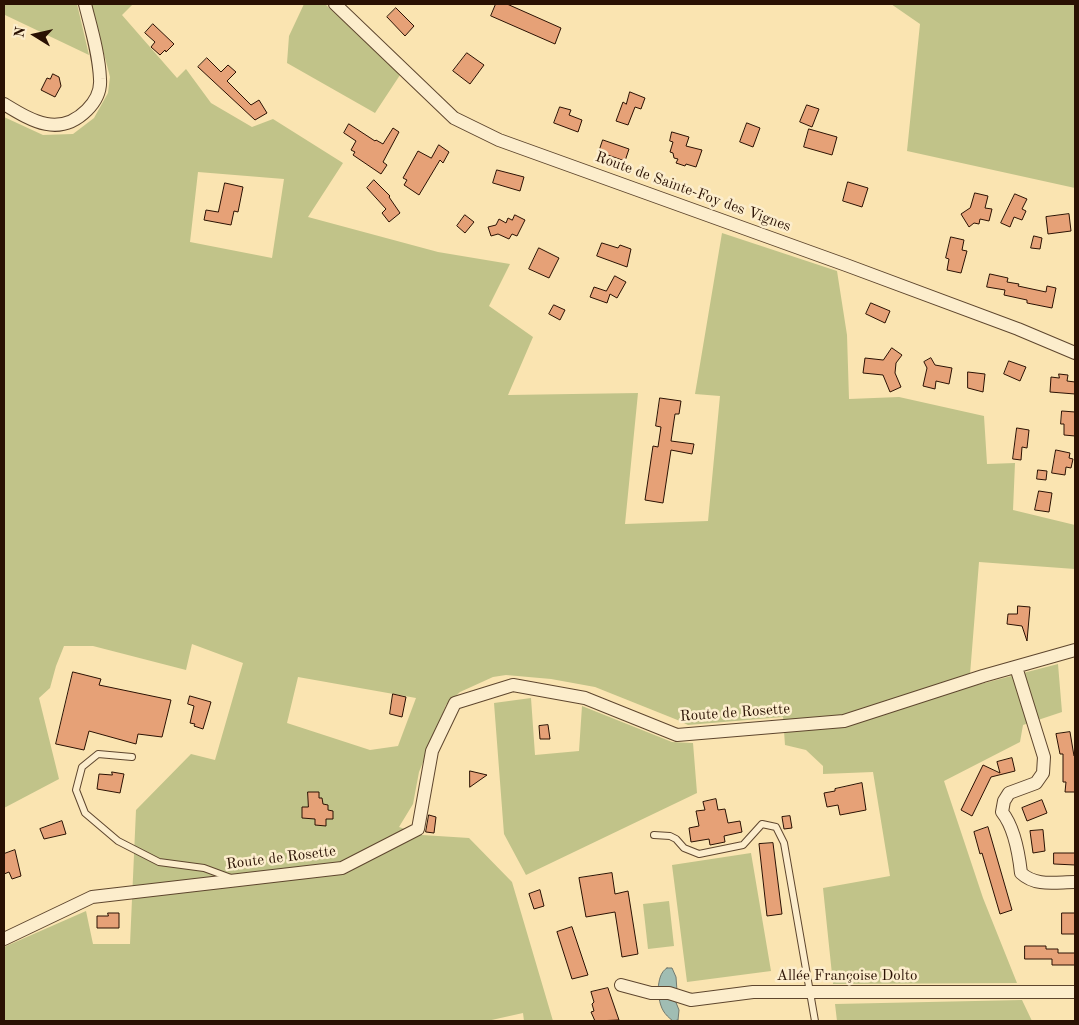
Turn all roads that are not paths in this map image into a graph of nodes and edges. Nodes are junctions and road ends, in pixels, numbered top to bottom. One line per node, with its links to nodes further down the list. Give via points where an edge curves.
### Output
1 (85, 4): 3 (street, via 101,81 95,102 80,118 58,126 36,122)
2 (336, 4): 4 (street, Route de Sainte-Foy des Vignes, via 454,118 490,135 855,268)
3 (4, 104)
4 (1075, 353)
5 (1075, 650): 6 (street, Route de Rosette)
6 (1016, 667): 9 (street, Route de Rosette, via 844,722 677,735 585,698 513,685 455,703 432,751 418,830 342,868); 10 (street, via 1044,756 1043,773 1036,783 1010,794 1004,801 1002,812 1009,821 1021,874 1029,881 1041,883)
7 (132, 757): 9 (lane, via 98,754 82,767 76,790 85,813 118,841 159,862 204,868)
8 (654, 835): 14 (lane, via 676,838 684,848 699,854 743,845 762,824 776,828 784,843)
9 (236, 880): 11 (street, Route de Rosette, via 92,897)
10 (1075, 882)
11 (4, 938)
12 (621, 985): 14 (street, Allée Françoise Dolto, via 691,1000 753,992)
13 (1075, 992): 14 (street, Allée Françoise Dolto)
14 (811, 993): 15 (lane)
15 (815, 1021)

